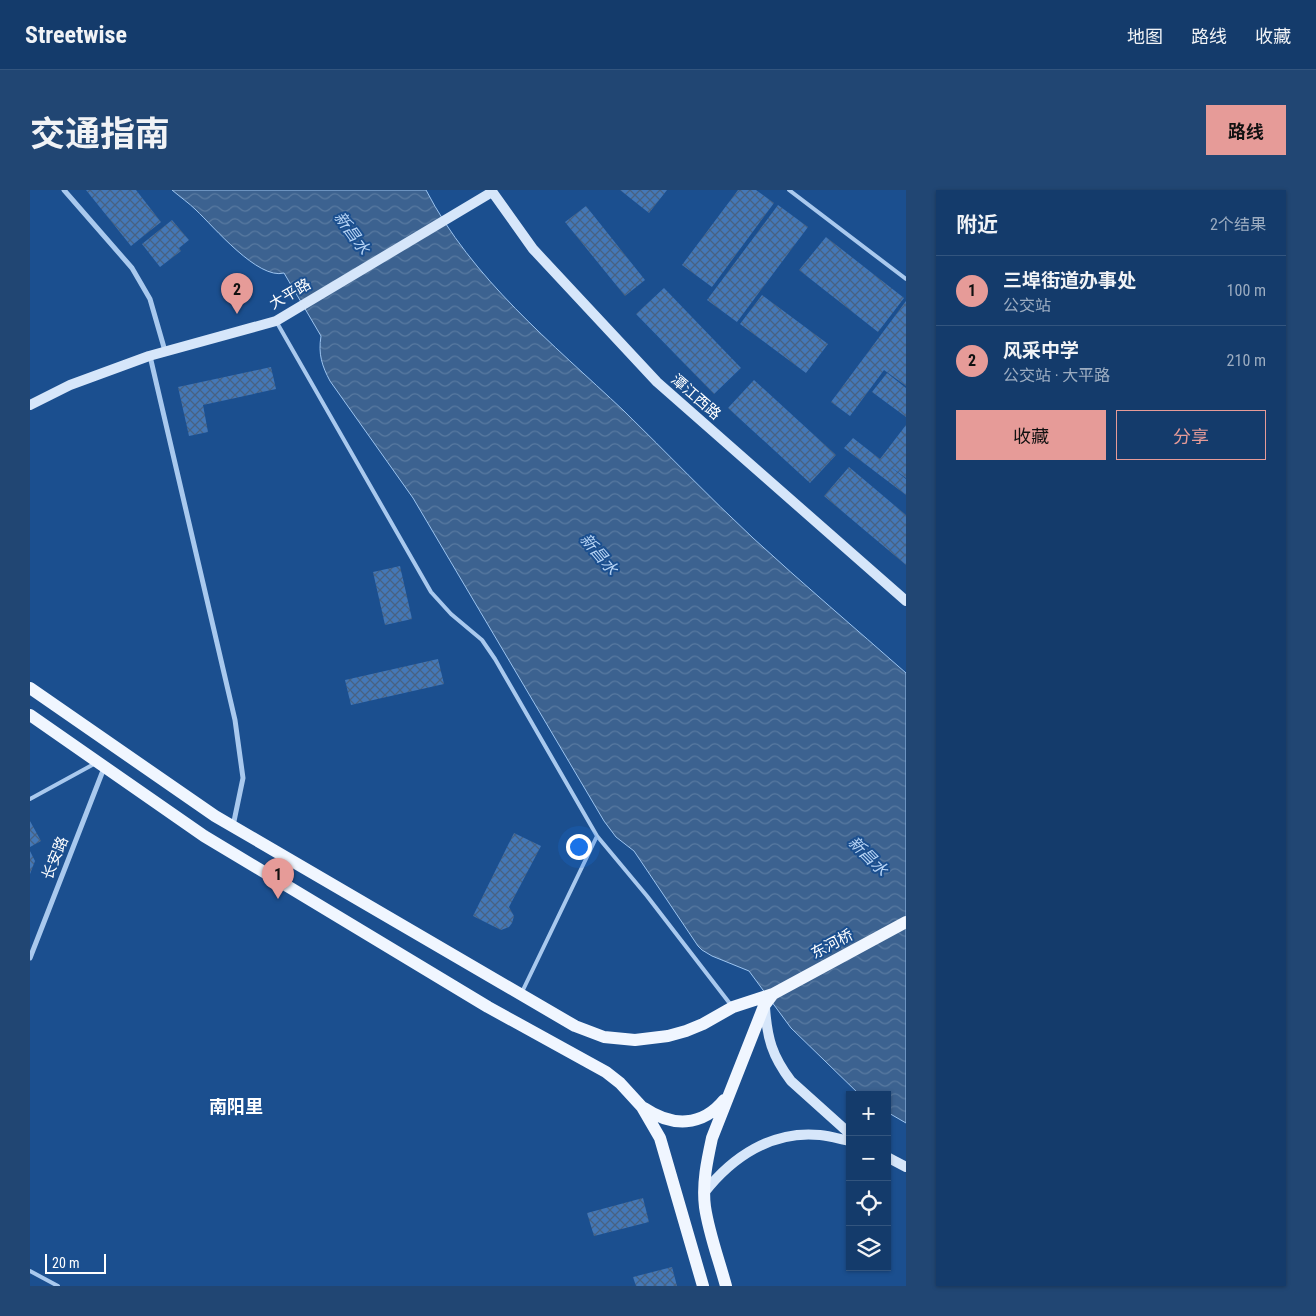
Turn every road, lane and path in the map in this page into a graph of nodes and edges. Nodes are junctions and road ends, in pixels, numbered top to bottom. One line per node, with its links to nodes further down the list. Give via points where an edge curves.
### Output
1 (64, 190): 6 (street, via 132,268 150,299)
2 (790, 190): 4 (lane)
3 (493, 191): 5 (street, 大平路); 9 (street, 潭江西路, via 533,249 657,382)
4 (906, 279)
5 (276, 321): 6 (street, 大平路); 15 (lane, via 432,592 451,614 482,640 495,659)
6 (165, 351): 7 (street, 大平路)
7 (149, 356): 8 (street, 大平路, via 70,385); 14 (street, via 235,720 243,778)
8 (30, 405)
9 (906, 601)
10 (30, 688): 14 (main road)
11 (30, 715): 12 (main road)
12 (101, 764): 13 (lane); 17 (street, 长安路); 23 (main road, via 212,841 488,1007 606,1072)
13 (30, 799)
14 (233, 826): 18 (main road)
15 (598, 836): 18 (lane); 21 (lane)
16 (906, 922): 19 (main road, 东河桥)
17 (30, 958)
18 (521, 994): 21 (main road, via 574,1026 604,1036 635,1040 686,1031)
19 (773, 994): 20 (main road); 21 (main road)
20 (764, 1006): 22 (main road); 24 (street, via 771,1047 783,1070)
21 (733, 1007)
22 (730, 1092): 23 (main road, via 713,1111 698,1120 681,1122 661,1118); 28 (main road, via 707,1157)
23 (642, 1106): 31 (main road, via 660,1138)
24 (846, 1130)
25 (846, 1140): 28 (street, via 807,1134 777,1139 744,1154)
26 (891, 1159): 27 (street)
27 (906, 1167)
28 (704, 1193): 32 (main road)
29 (30, 1271): 30 (lane)
30 (58, 1286)
31 (703, 1286)
32 (726, 1286)

